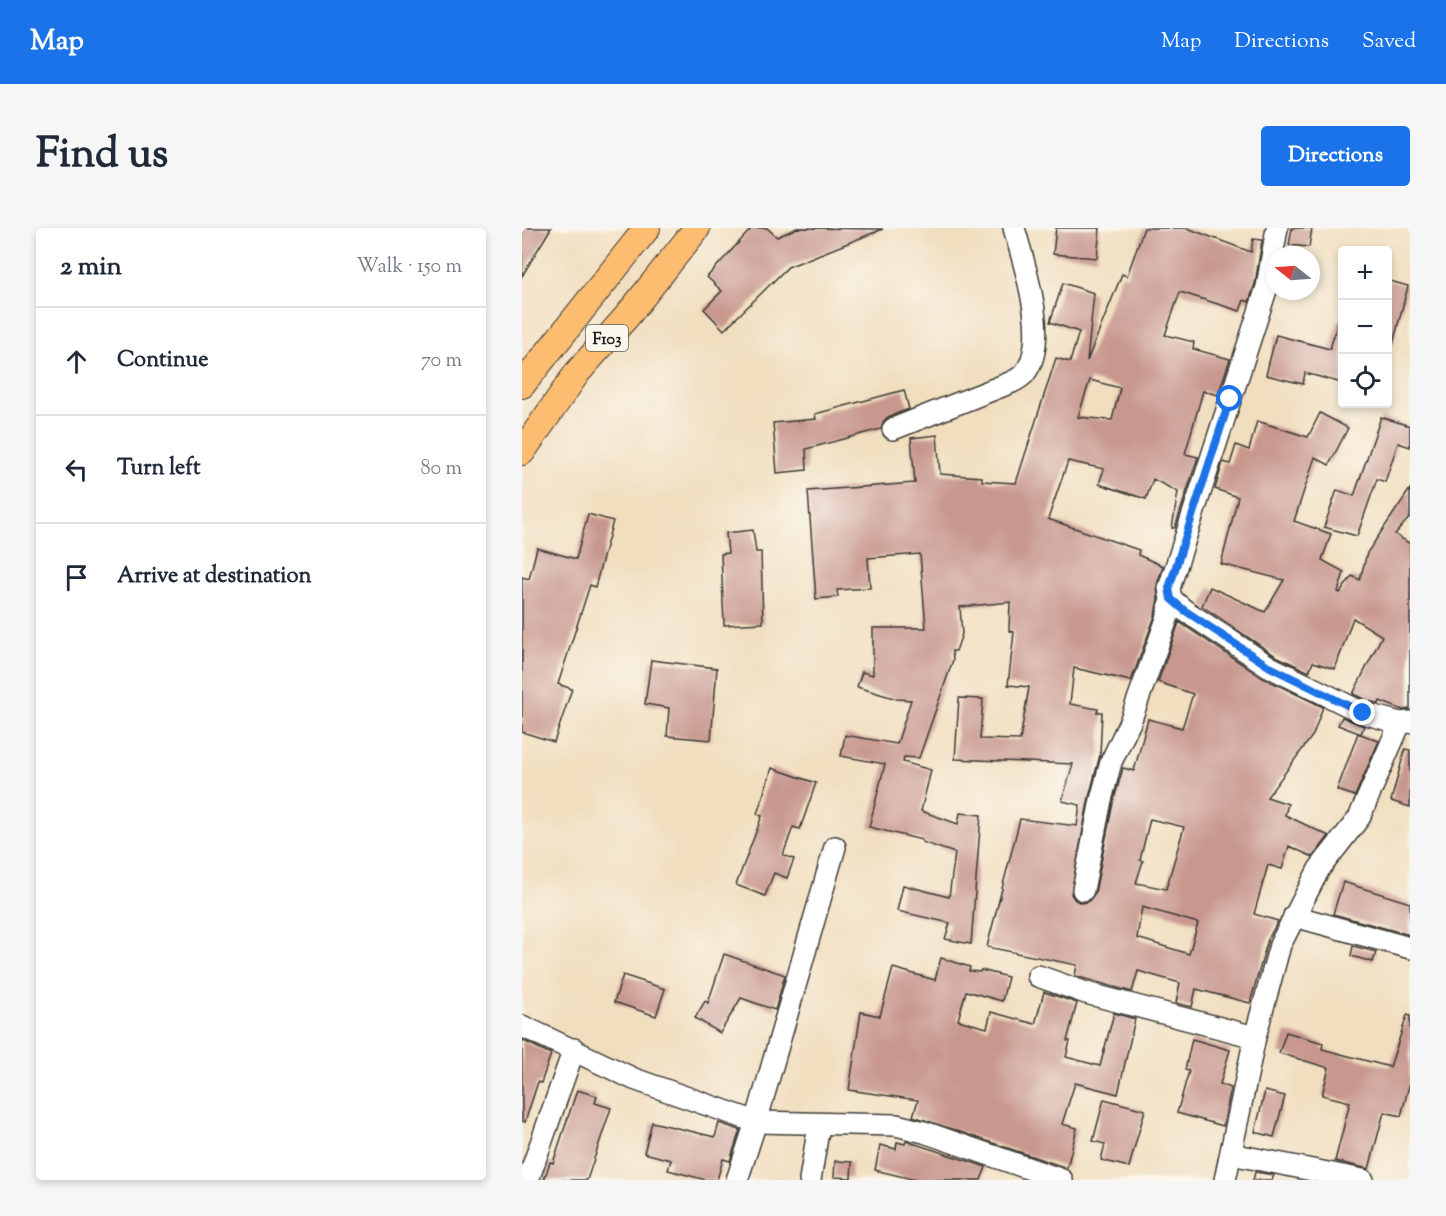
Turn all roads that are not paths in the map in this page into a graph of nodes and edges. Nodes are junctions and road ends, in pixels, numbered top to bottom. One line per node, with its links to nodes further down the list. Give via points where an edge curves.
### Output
1 (647, 228): 5 (main road, F103)
2 (697, 228): 6 (main road, F103)
3 (1014, 228): 8 (street, via 1035,306 1035,345 1023,375)
4 (1277, 228): 10 (street, via 1267,287 1169,588)
5 (547, 354): 6 (main road); 7 (main road, F103)
6 (577, 373): 9 (main road, F103)
7 (522, 385)
8 (893, 429)
9 (522, 452)
10 (1171, 599): 11 (street, via 1270,667 1363,713); 13 (street, via 1130,722 1111,762)
11 (1405, 723): 14 (street, via 1359,818 1319,868)
12 (835, 847): 20 (street)
13 (1083, 890)
14 (1294, 916): 15 (street); 18 (street, via 1280,945)
15 (1410, 948)
16 (1038, 976): 18 (street, via 1086,993)
17 (522, 1026): 19 (street)
18 (1255, 1037): 22 (street)
19 (574, 1049): 20 (street, via 634,1078); 23 (street)
20 (756, 1122): 21 (street); 24 (street)
21 (819, 1125): 25 (street); 26 (street, via 896,1125)
22 (1230, 1154): 27 (street); 28 (street)
23 (528, 1180)
24 (737, 1180)
25 (810, 1180)
26 (1062, 1180)
27 (1225, 1180)
28 (1363, 1180)

